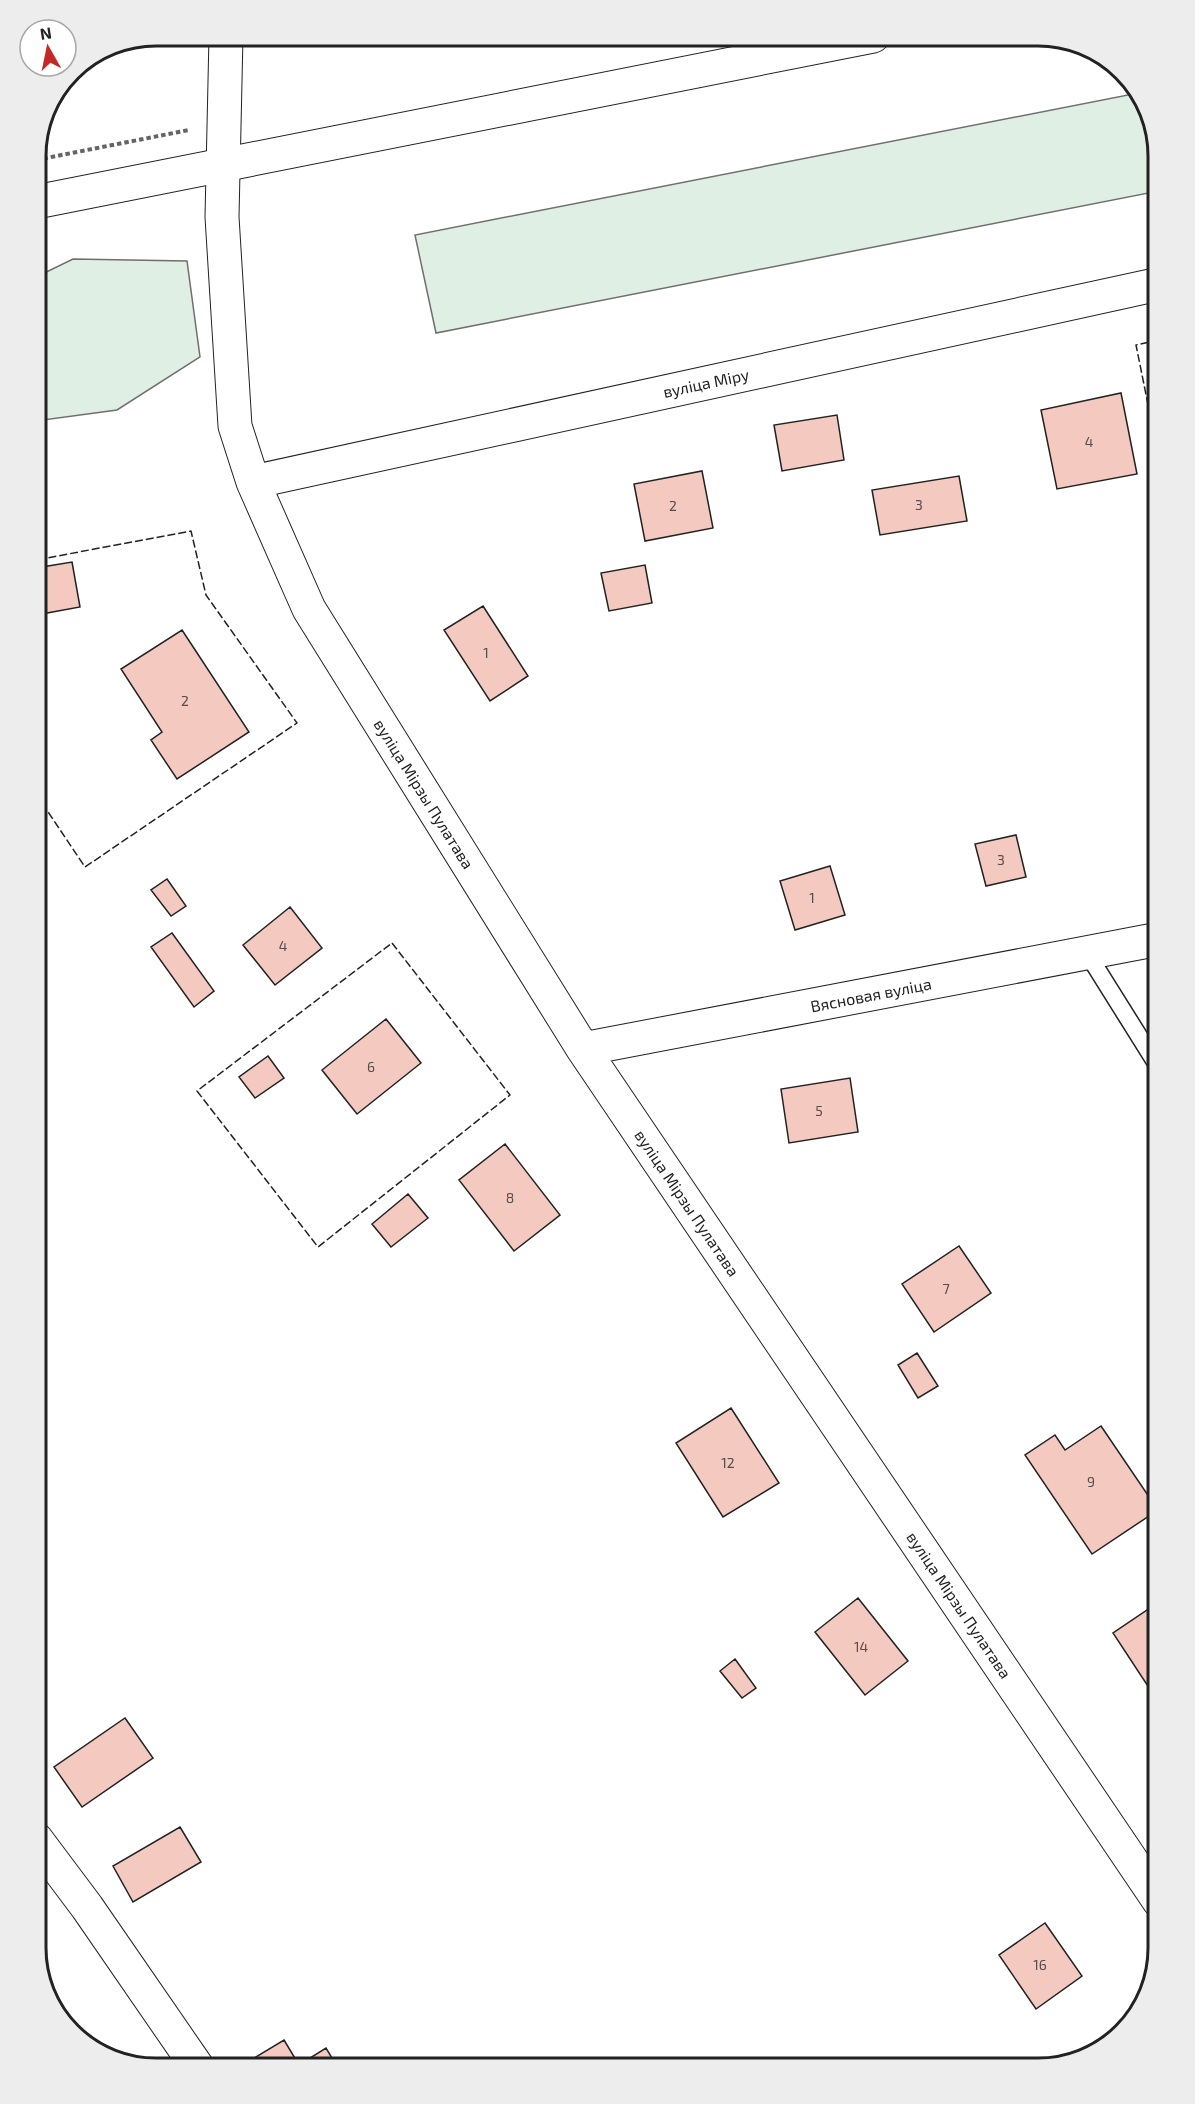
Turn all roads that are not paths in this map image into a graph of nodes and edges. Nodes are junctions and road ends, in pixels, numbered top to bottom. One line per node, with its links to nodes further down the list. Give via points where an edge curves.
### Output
1 (226, 46): 3 (street, вуліца Мірзы Пулатава)
2 (818, 47): 3 (street)
3 (223, 164): 4 (street); 6 (street, вуліца Мірзы Пулатава, via 222,217 235,426)
4 (47, 200)
5 (1148, 286): 6 (street, вуліца Міру)
6 (253, 482): 9 (street, вуліца Мірзы Пулатава, via 309,609)
7 (1148, 941): 8 (street, Вясновая вуліца)
8 (1087, 953): 9 (street, Вясновая вуліца); 10 (lane)
9 (584, 1049): 12 (street, вуліца Мірзы Пулатава)
10 (1148, 1050)
11 (46, 1852): 13 (street)
12 (1148, 1885)
13 (190, 2057)

